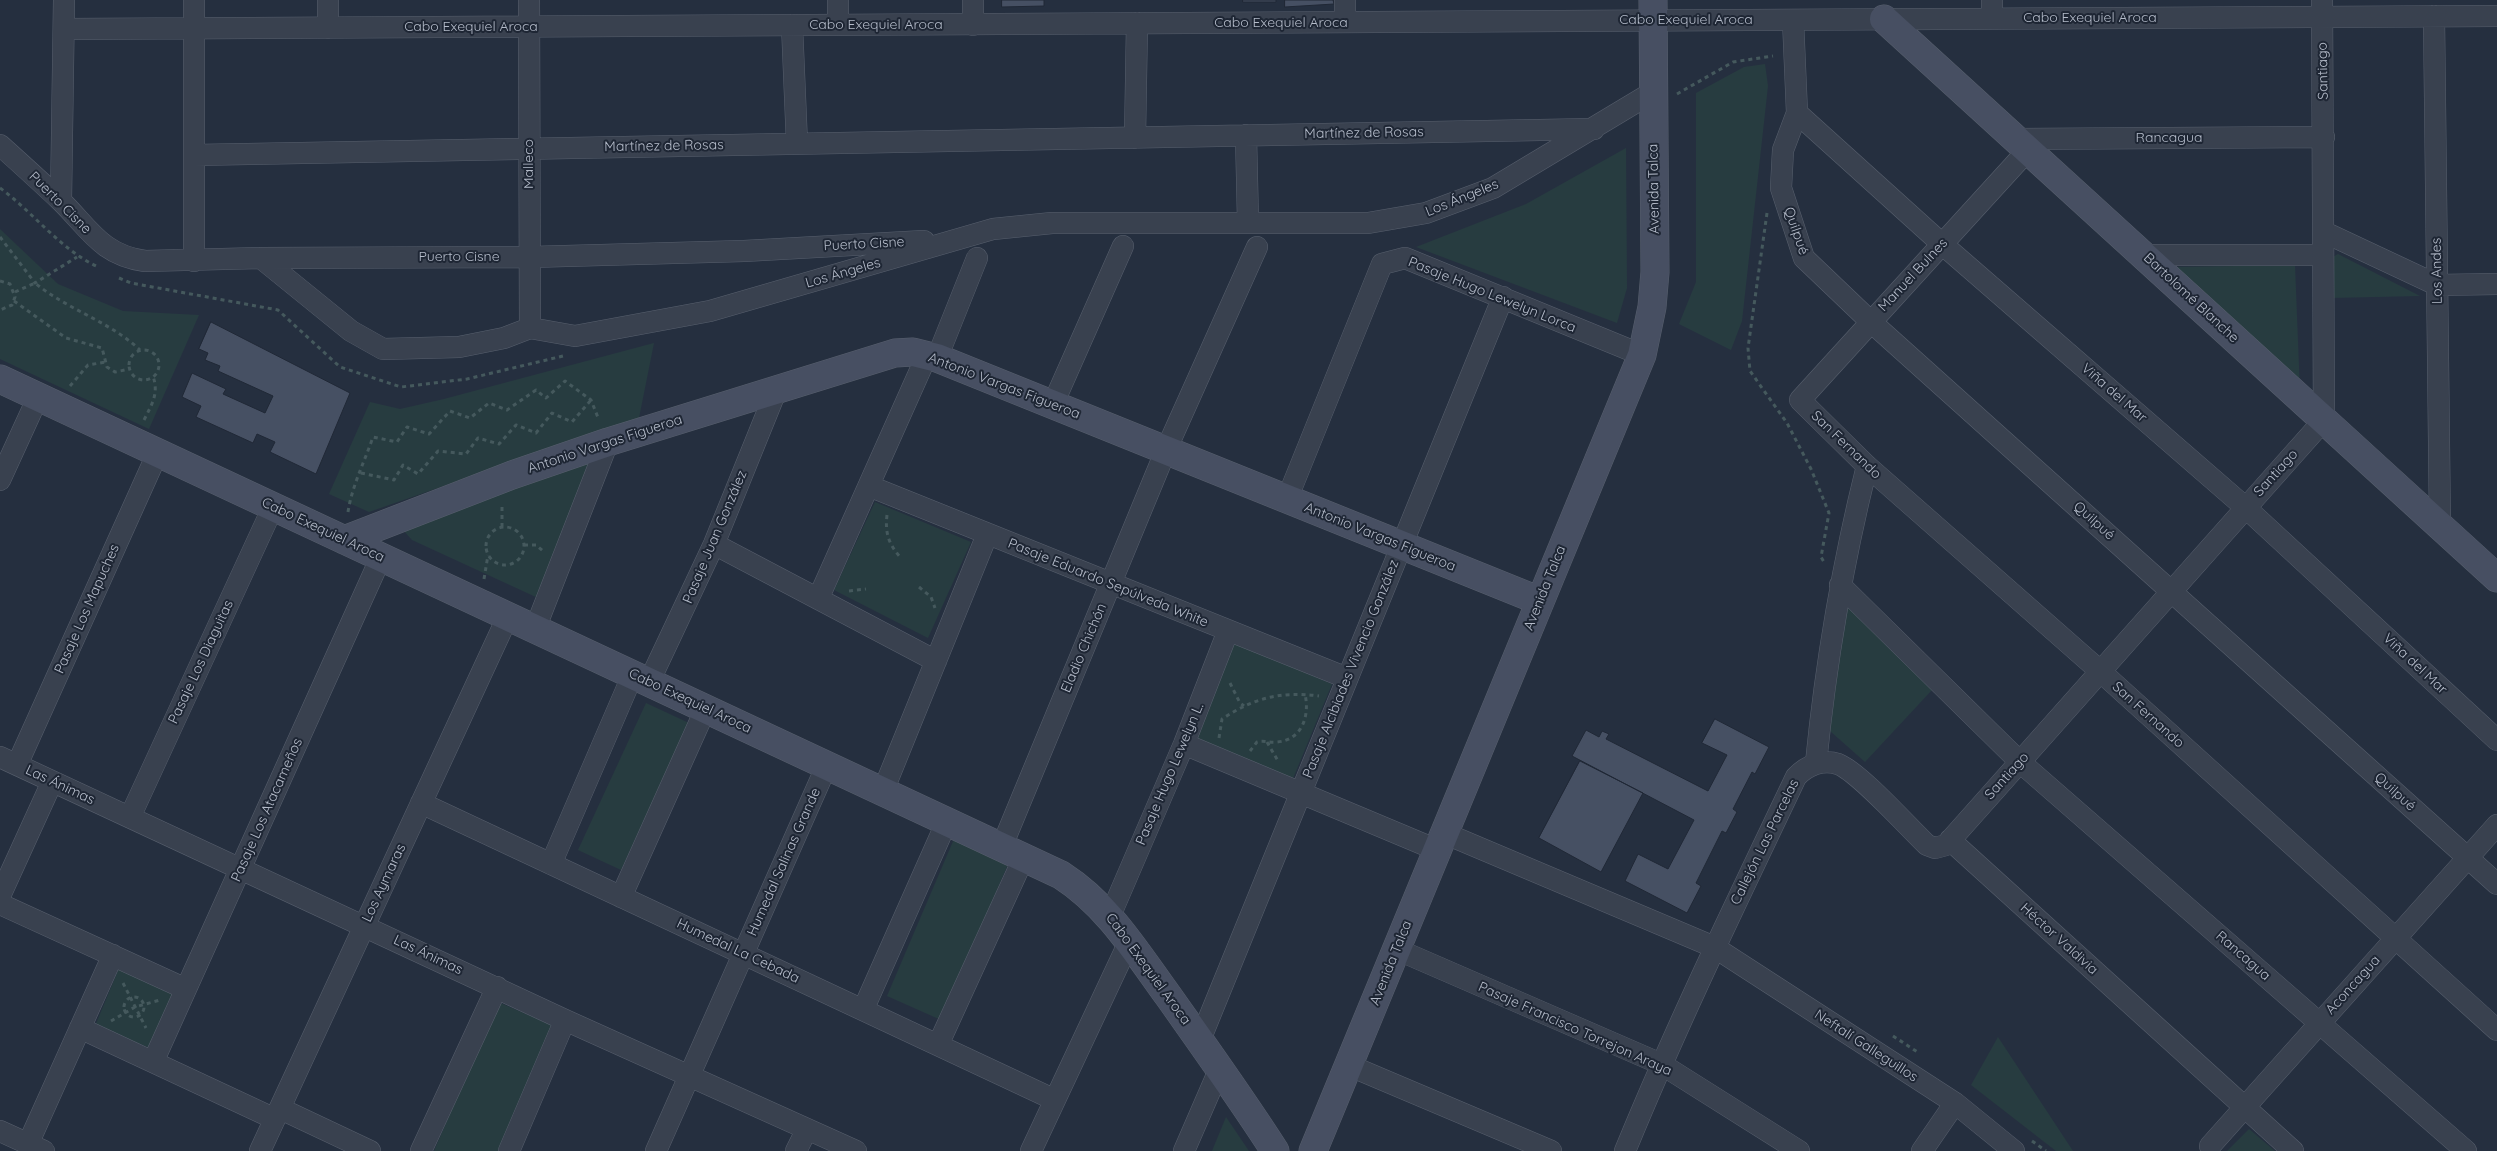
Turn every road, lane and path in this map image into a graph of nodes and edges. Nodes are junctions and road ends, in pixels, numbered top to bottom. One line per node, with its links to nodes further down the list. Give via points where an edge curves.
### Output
1 (64, 0): 23 (street)
2 (194, 0): 24 (street)
3 (328, 0): 22 (street)
4 (529, 0): 21 (street, Malleco)
5 (838, 0): 20 (street)
6 (973, 0): 18 (street)
7 (1345, 0): 16 (street)
8 (2322, 8): 10 (street, Cabo Exequiel Aroca); 12 (street, Cabo Exequiel Aroca); 30 (street, Santiago)
9 (1992, 9): 10 (street, Cabo Exequiel Aroca); 14 (street, Cabo Exequiel Aroca)
10 (2175, 9)
11 (1653, 10): 15 (street, Cabo Exequiel Aroca); 16 (street, Cabo Exequiel Aroca); 26 (street, Avenida Talca)
12 (2434, 16): 13 (street, Cabo Exequiel Aroca); 60 (street, Los Andes)
13 (2497, 16)
14 (1884, 19): 15 (street, Cabo Exequiel Aroca); 34 (street, Bartolomé Blanche)
15 (1793, 20): 27 (street)
16 (1345, 22): 17 (street, Cabo Exequiel Aroca)
17 (1137, 23): 18 (street, Cabo Exequiel Aroca); 31 (street)
18 (973, 24): 20 (street, Cabo Exequiel Aroca)
19 (792, 25): 20 (street, Cabo Exequiel Aroca); 21 (street, Cabo Exequiel Aroca); 32 (street)
20 (838, 25)
21 (529, 27): 22 (street, Cabo Exequiel Aroca); 35 (street, Malleco)
22 (328, 28): 24 (street, Cabo Exequiel Aroca)
23 (64, 29): 24 (street, Cabo Exequiel Aroca); 38 (street)
24 (194, 29): 36 (street)
25 (1776, 62): 26 (path, via 1773,55 1733,62)
26 (1653, 100): 28 (street, Los Ángeles); 69 (street, Avenida Talca, via 1655,272)
27 (1797, 113): 44 (street, Viña del Mar); 65 (street, Quilpué, via 1783,150 1782,188 1804,258)
28 (1594, 129): 29 (street, Martínez de Rosas); 40 (street, Los Ángeles, via 1493,188 1426,213 1368,223)
29 (1246, 136): 31 (street, Martínez de Rosas); 40 (street)
30 (2324, 137): 34 (street, Rancagua); 41 (street, Santiago)
31 (1135, 138): 32 (street, Martínez de Rosas)
32 (797, 144): 35 (street, Martínez de Rosas)
33 (0, 145): 38 (street, Puerto Cisne)
34 (2022, 145): 44 (street, Manuel Bulnes); 48 (street, Bartolomé Blanche)
35 (529, 149): 36 (street, Martínez de Rosas); 50 (street, Malleco)
36 (194, 155): 54 (street)
37 (0, 188): 51 (path, via 22,204)
38 (62, 201): 47 (street, Puerto Cisne, via 95,238)
39 (1768, 211): 103 (path, via 1748,348 1750,371 1787,423 1830,513 1821,557)
40 (1248, 222): 43 (street, Los Ángeles, via 1052,224 993,229)
41 (2324, 232): 49 (street, Santiago); 60 (street)
42 (0, 238): 58 (path)
43 (962, 238): 50 (street, Puerto Cisne, via 744,251); 66 (street, Los Ángeles, via 710,311 575,336)
44 (1942, 244): 65 (street, Manuel Bulnes); 92 (street, Viña del Mar)
45 (1123, 246): 79 (street)
46 (1257, 247): 83 (street, Eladio Chichón)
47 (116, 254): 51 (path); 54 (street, Puerto Cisne, via 145,261)
48 (2145, 255): 49 (street); 80 (street, Bartolomé Blanche)
49 (2323, 255): 80 (street, Santiago)
50 (530, 256): 52 (street, Puerto Cisne); 66 (street, Malleco)
51 (76, 257): 55 (path); 58 (path)
52 (261, 258): 54 (street, Puerto Cisne); 66 (street, via 351,331 383,349 459,347 504,338)
53 (977, 258): 70 (street)
54 (194, 261)
55 (100, 268)
56 (115, 276): 68 (path, via 131,283 278,310 340,367 401,387 467,379)
57 (0, 281): 61 (path, via 10,284)
58 (35, 283): 61 (path); 67 (path, via 50,296 124,335)
59 (2497, 284): 60 (street)
60 (2437, 285): 93 (street, Los Andes)
61 (15, 292): 63 (path)
62 (1503, 297): 69 (street, Pasaje Hugo Lewelyn Lorca); 90 (street, Pasaje Hugo Lewelyn Lorca, via 1405,258 1382,264); 97 (street, Pasaje Alcibiades Vivencio González)
63 (14, 301): 64 (path, via 8,308); 71 (path, via 66,338 102,348)
64 (0, 310)
65 (1870, 321): 77 (street, Manuel Bulnes); 104 (street, Quilpué)
66 (530, 328)
67 (140, 350): 72 (path, via 130,360); 73 (path, via 150,351 158,358 159,368)
68 (568, 355)
69 (1642, 355): 106 (street, Avenida Talca)
70 (932, 356): 75 (street, Antonio Vargas Figueroa, via 894,353); 79 (street, Antonio Vargas Figueroa); 88 (street)
71 (106, 362): 72 (path, via 107,367 115,372); 78 (path, via 88,364)
72 (130, 369): 73 (path, via 144,380)
73 (153, 376): 81 (path, via 157,388 154,402)
74 (0, 379): 78 (street, Cabo Exequiel Aroca)
75 (776, 391): 82 (street, Antonio Vargas Figueroa); 96 (street, Pasaje Juan González)
76 (591, 400): 82 (path); 86 (path, via 572,422 552,414 536,433 516,425 499,444 478,438 466,454 438,450 418,474 403,465 394,480); 86 (path, via 565,381 546,398 536,390 507,410 489,403 470,418 450,411 429,434 407,427 397,442 373,437)
77 (1800, 400): 85 (street, San Fernando)
78 (47, 401): 81 (street, Cabo Exequiel Aroca); 87 (street)
79 (1053, 404): 83 (street, Antonio Vargas Figueroa)
80 (2324, 420): 92 (street, Santiago); 93 (street, Bartolomé Blanche)
81 (132, 441): 84 (street, Cabo Exequiel Aroca)
82 (608, 442): 95 (street, Antonio Vargas Figueroa, via 512,474); 108 (street)
83 (1166, 450): 90 (street, Antonio Vargas Figueroa); 102 (street, Eladio Chichón)
84 (158, 452): 91 (street, Cabo Exequiel Aroca); 121 (street, Pasaje Los Mapuches)
85 (1867, 466): 103 (street); 111 (street, San Fernando)
86 (361, 473): 95 (path, via 350,501)
87 (0, 480)
88 (869, 486): 89 (street, Pasaje Eduardo Sepúlveda White); 105 (street)
89 (889, 494): 94 (street, Pasaje Eduardo Sepúlveda White); 99 (path, via 885,530 890,546)
90 (1287, 499): 97 (street, Antonio Vargas Figueroa)
91 (273, 507): 95 (street, Cabo Exequiel Aroca); 129 (street, Pasaje Los Diaguitas)
92 (2246, 508): 104 (street, Santiago); 117 (street, Viña del Mar)
93 (2440, 526): 101 (street, Bartolomé Blanche)
94 (987, 535): 102 (street, Pasaje Eduardo Sepúlveda White); 110 (street)
95 (344, 540): 98 (street, Cabo Exequiel Aroca)
96 (714, 544): 105 (street); 112 (street, Pasaje Juan González)
97 (1402, 545): 106 (street, Antonio Vargas Figueroa); 113 (street, Pasaje Alcibiades Vivencio González)
98 (381, 557): 107 (street, Cabo Exequiel Aroca); 137 (street, Pasaje Los Atacameños)
99 (900, 557)
100 (492, 560): 100 (path, via 486,543 491,532 508,527 519,533 524,545 520,558 502,565)
101 (2497, 578)
102 (1112, 583): 109 (street, Pasaje Eduardo Sepúlveda White); 134 (street, Eladio Chichón)
103 (1840, 585): 122 (street, Rancagua); 123 (street, via 1826,665)
104 (2171, 591): 111 (street, Santiago); 135 (street, Quilpué)
105 (818, 599): 110 (street)
106 (1540, 602): 133 (street, Avenida Talca)
107 (508, 616): 108 (street, Cabo Exequiel Aroca); 128 (street, Los Aymaras)
108 (535, 629): 112 (street, Cabo Exequiel Aroca)
109 (1228, 631): 113 (street, Pasaje Eduardo Sepúlveda White); 119 (street, Pasaje Hugo Lewelyn L.)
110 (936, 661): 126 (street)
111 (2100, 671): 122 (street, Santiago); 144 (street, San Fernando)
112 (641, 678): 116 (street, Cabo Exequiel Aroca); 136 (street, Pasaje Juan González)
113 (1347, 678): 115 (street, Pasaje Alcibiades Vivencio González)
114 (1304, 694): 115 (path); 118 (path, via 1270,696 1240,708 1222,720 1219,737); 120 (path, via 1308,708 1298,732 1284,741 1257,742 1249,753)
115 (1339, 699): 127 (street, Pasaje Alcibiades Vivencio González)
116 (706, 708): 124 (street, Cabo Exequiel Aroca); 140 (street)
117 (2497, 740)
118 (1222, 743)
119 (1184, 744): 127 (street, Neftalí Galleguillos); 142 (street, Pasaje Hugo Lewelyn L.)
120 (1241, 751)
121 (8, 761): 125 (street, Las Ánimas)
122 (2020, 762): 132 (street, Santiago); 159 (street, Rancagua)
123 (1816, 764): 132 (street, via 1826,762 1846,768 1927,845 1940,847); 146 (street, Callejón Las Parcelas, via 1796,777)
124 (827, 765): 126 (street, Cabo Exequiel Aroca); 148 (street, Humedal Salinas Grande)
125 (52, 782): 129 (street, Las Ánimas); 139 (street)
126 (883, 791): 130 (street, Cabo Exequiel Aroca)
127 (1300, 793): 133 (street, Neftalí Galleguillos); 162 (street, Pasaje Alcibiades Vivencio González)
128 (422, 803): 136 (street, Humedal La Cebada); 143 (street, Los Aymaras)
129 (130, 817): 137 (street, Las Ánimas)
130 (947, 821): 134 (street, Cabo Exequiel Aroca); 155 (street)
131 (2497, 825): 135 (street, Aconcagua)
132 (1950, 840): 171 (street, Héctor Valdivia)
133 (1441, 842): 146 (street, Neftalí Galleguillos); 147 (street, Avenida Talca)
134 (1013, 852): 142 (street, Cabo Exequiel Aroca, via 1079,887); 163 (street, Eladio Chichón)
135 (2468, 858): 138 (street, Quilpué); 144 (street, Aconcagua)
136 (551, 864): 140 (street, Humedal La Cebada)
137 (241, 868): 143 (street, Las Ánimas); 151 (street, Pasaje Los Atacameños)
138 (2497, 884)
139 (0, 896)
140 (621, 897): 148 (street, Humedal La Cebada)
141 (0, 904): 149 (street)
142 (1110, 916): 145 (street, Cabo Exequiel Aroca)
143 (365, 926): 150 (street, Las Ánimas); 172 (street, Los Aymaras)
144 (2395, 939): 159 (street, Aconcagua); 160 (street, San Fernando)
145 (1129, 942): 162 (street, Cabo Exequiel Aroca); 169 (street)
146 (1714, 947): 165 (street, Callejón Las Parcelas); 170 (street, Neftalí Galleguillos)
147 (1396, 949): 165 (street, Pasaje Francisco Torrejon Araya); 166 (street, Avenida Talca)
148 (743, 954): 155 (street, Humedal La Cebada); 168 (street, Humedal Salinas Grande)
149 (112, 958): 151 (street); 152 (path); 161 (street)
150 (497, 987): 158 (street, Las Ánimas); 179 (street)
151 (185, 991): 153 (path); 164 (street, Pasaje Los Atacameños)
152 (130, 997): 153 (path, via 137,997); 154 (path); 156 (path, via 124,1005)
153 (144, 1004): 154 (path); 157 (path)
154 (135, 1007): 156 (path); 157 (path)
155 (863, 1010): 163 (street, Humedal La Cebada)
156 (125, 1012): 157 (path, via 134,1017); 161 (path)
157 (140, 1015): 164 (path)
158 (564, 1020): 168 (street, Las Ánimas); 180 (street)
159 (2320, 1022): 171 (street, Aconcagua); 194 (street, Rancagua)
160 (2497, 1030)
161 (86, 1031): 164 (street); 176 (street)
162 (1200, 1040): 167 (street, Cabo Exequiel Aroca)
163 (938, 1045): 169 (street, Humedal La Cebada)
164 (156, 1057): 172 (street)
165 (1661, 1064): 189 (street, Callejón Las Parcelas); 190 (street, Pasaje Francisco Torrejon Araya)
166 (1348, 1065): 187 (street, Avenida Talca); 188 (street)
167 (1220, 1068): 185 (street); 186 (street, Cabo Exequiel Aroca)
168 (690, 1075): 173 (street, Las Ánimas); 181 (street, Humedal Salinas Grande)
169 (1055, 1100): 184 (street)
170 (1955, 1103): 191 (street); 192 (street, Neftalí Galleguillos)
171 (2244, 1107): 175 (street, Aconcagua); 193 (street, Héctor Valdivia)
172 (278, 1114): 177 (street, Los Aymaras); 178 (street)
173 (806, 1129): 182 (street); 183 (street, Las Ánimas)
174 (0, 1131): 176 (street)
175 (2210, 1146)
176 (36, 1148)
177 (260, 1151)
178 (370, 1151)
179 (421, 1151)
180 (509, 1151)
181 (656, 1151)
182 (796, 1151)
183 (856, 1151)
184 (1031, 1151)
185 (1184, 1151)
186 (1275, 1151)
187 (1313, 1151)
188 (1551, 1151)
189 (1625, 1151)
190 (1799, 1151)
191 (1922, 1151)
192 (2014, 1151)
193 (2293, 1151)
194 (2466, 1151)

